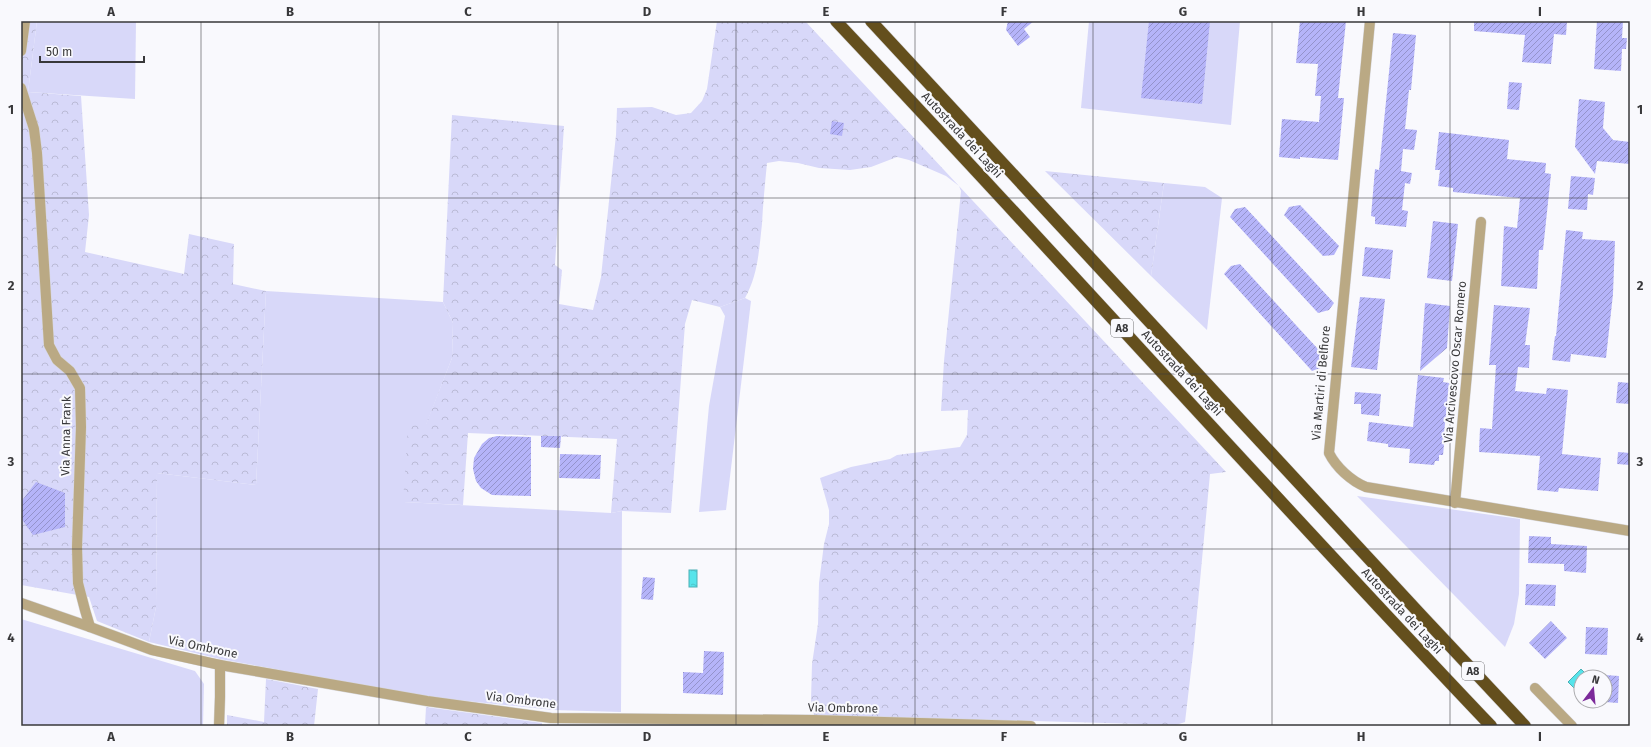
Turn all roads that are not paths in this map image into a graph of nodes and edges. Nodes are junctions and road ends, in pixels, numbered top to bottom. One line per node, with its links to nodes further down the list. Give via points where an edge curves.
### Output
1 (25, 21): 5 (street)
2 (836, 21): 18 (highway, Autostrada dei Laghi / A8)
3 (871, 21): 19 (highway, Autostrada dei Laghi / A8)
4 (1370, 21): 8 (street, Via Martiri di Belfiore, via 1329,453 1342,470 1366,488)
5 (21, 51)
6 (21, 88): 11 (street, Via Anna Frank, via 34,129 37,153 49,345 57,360 70,371 80,388 78,583)
7 (1482, 222): 8 (street, Via Arcivescovo Oscar Romero)
8 (1455, 503): 9 (street, Via Martiri di Belfiore)
9 (1630, 531)
10 (21, 604): 11 (street, Via Ombrone)
11 (90, 627): 12 (street, Via Ombrone, via 152,650)
12 (220, 665): 14 (street, Via Ombrone); 16 (street)
13 (1535, 688): 20 (street)
14 (551, 722): 15 (street, Via Ombrone)
15 (863, 724): 17 (street, Via Ombrone)
16 (219, 726)
17 (1031, 726)
18 (1491, 726)
19 (1525, 726)
20 (1572, 726)

